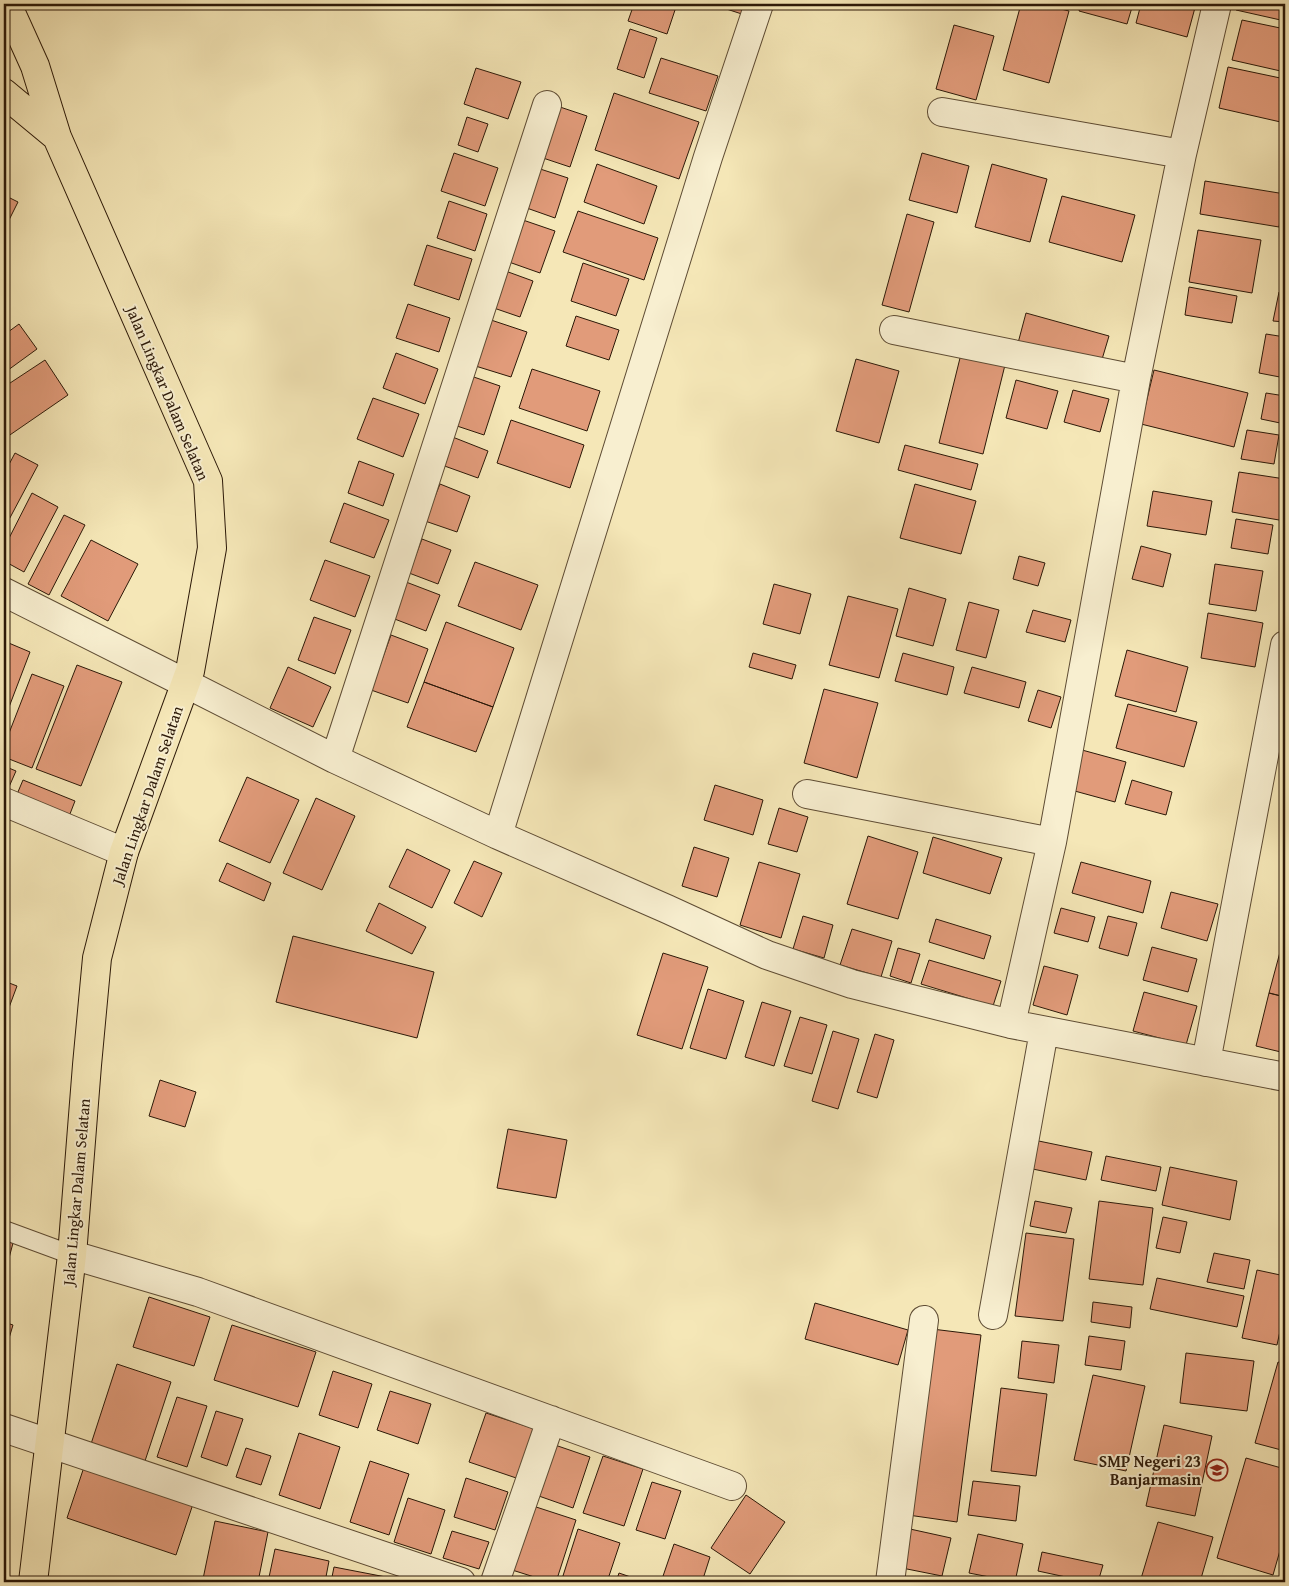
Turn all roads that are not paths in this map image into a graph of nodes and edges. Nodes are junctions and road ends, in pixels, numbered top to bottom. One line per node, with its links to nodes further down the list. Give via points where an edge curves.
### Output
1 (7, 4): 7 (main road, via 35,66)
2 (759, 4): 17 (street, via 708,157)
3 (1217, 4): 8 (street)
4 (4, 93): 7 (main road, Jalan Lingkar Dalam Selatan)
5 (547, 105): 14 (street)
6 (942, 112): 8 (street)
7 (56, 137): 13 (main road, Jalan Lingkar Dalam Selatan, via 208,481 212,548 190,671)
8 (1182, 154): 10 (street)
9 (894, 330): 10 (street)
10 (1136, 379): 18 (street)
11 (4, 592): 13 (street)
12 (1285, 650): 22 (street)
13 (185, 683): 14 (street); 19 (main road, Jalan Lingkar Dalam Selatan)
14 (335, 759): 17 (street)
15 (807, 794): 18 (street)
16 (4, 802): 19 (street)
17 (498, 835): 20 (street, via 767,955 852,984)
18 (1052, 842): 20 (street)
19 (124, 852): 25 (main road, Jalan Lingkar Dalam Selatan, via 97,958)
20 (1011, 1024): 21 (street)
21 (1044, 1031): 22 (street); 26 (street)
22 (1206, 1062): 23 (street)
23 (1285, 1077)
24 (4, 1230): 25 (lane)
25 (72, 1255): 28 (street, via 198,1292); 30 (main road, Jalan Lingkar Dalam Selatan)
26 (993, 1315)
27 (924, 1320): 35 (street)
28 (551, 1420): 31 (street); 34 (street)
29 (4, 1428): 30 (street)
30 (50, 1443): 32 (main road, Jalan Lingkar Dalam Selatan); 33 (street)
31 (732, 1486)
32 (33, 1582)
33 (461, 1582)
34 (495, 1582)
35 (890, 1582)

